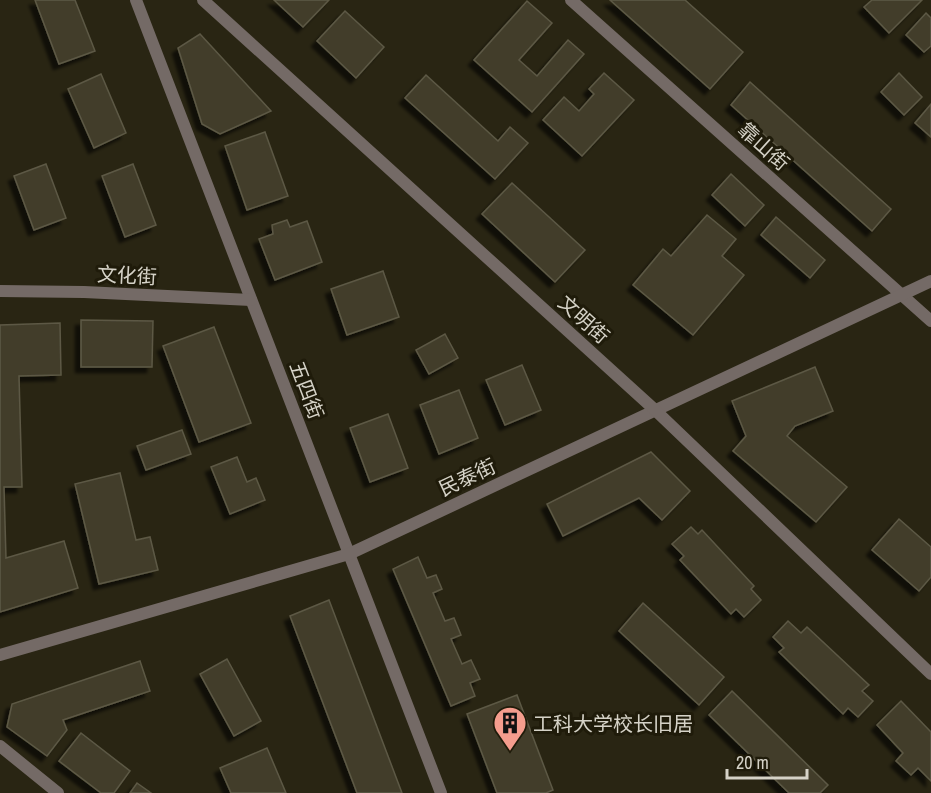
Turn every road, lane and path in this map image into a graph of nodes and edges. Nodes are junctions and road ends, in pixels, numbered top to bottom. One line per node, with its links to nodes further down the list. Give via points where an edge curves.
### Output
1 (136, 0): 7 (street, 五四街)
2 (204, 0): 9 (street, 文明街)
3 (571, 0): 6 (street, 靠山街)
4 (931, 281): 6 (street, 民泰街)
5 (0, 291): 7 (street, 文化街)
6 (902, 295): 8 (street, 靠山街); 9 (street, 民泰街)
7 (251, 300): 10 (street, 五四街)
8 (931, 321)
9 (655, 410): 10 (street, 民泰街); 12 (street, 文明街)
10 (349, 554): 11 (street, 民泰街); 15 (street, 五四街)
11 (0, 655)
12 (931, 674)
13 (0, 746): 14 (street)
14 (58, 793)
15 (441, 793)

